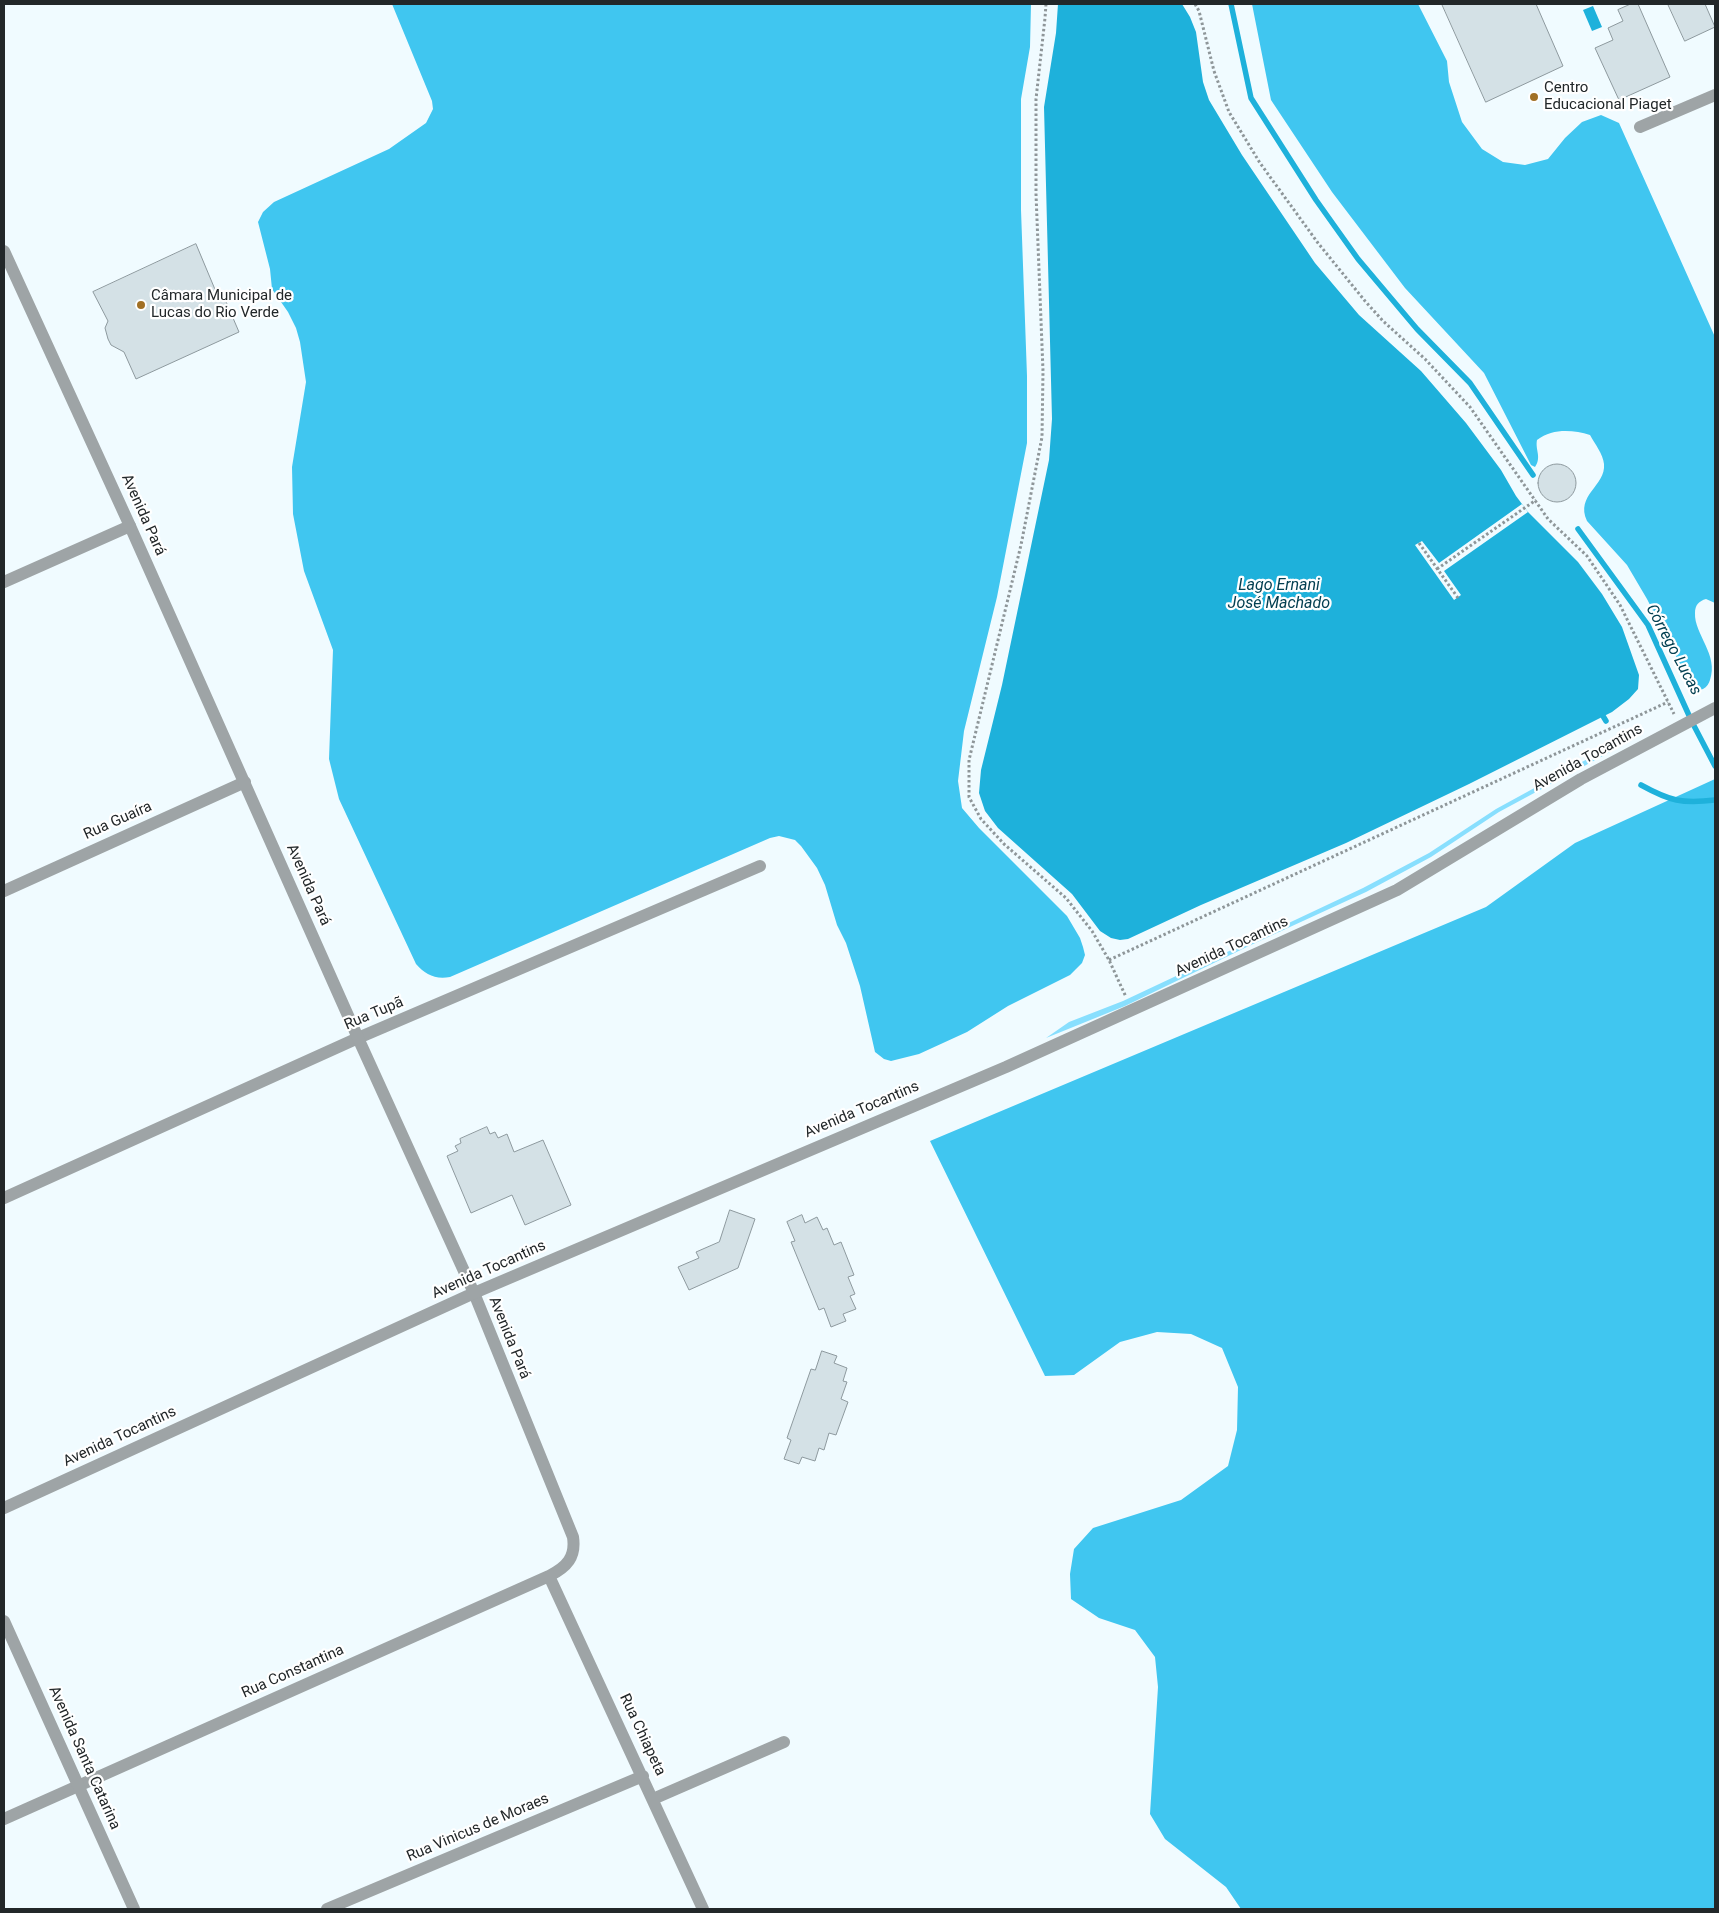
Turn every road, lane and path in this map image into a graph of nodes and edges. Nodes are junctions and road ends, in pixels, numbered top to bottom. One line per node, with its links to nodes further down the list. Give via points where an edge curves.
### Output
1 (1046, 4): 18 (path, via 1036,99 1042,437 1021,545 970,760 969,797 981,819 1004,844 1066,898 1092,931)
2 (1195, 4): 6 (path, via 1229,112 1260,163 1318,243 1371,308 1470,408)
3 (1715, 95): 4 (street)
4 (1640, 127)
5 (5, 258): 7 (street, Avenida Pará)
6 (1536, 500): 9 (path); 12 (path, via 1548,519 1587,556 1620,605)
7 (130, 526): 10 (street); 15 (street, Avenida Pará)
8 (1419, 543): 9 (path)
9 (1437, 569): 11 (path)
10 (4, 582)
11 (1458, 598)
12 (1668, 702): 14 (path); 18 (path)
13 (1715, 708): 14 (street, Avenida Tocantins)
14 (1680, 726): 19 (street, Avenida Tocantins, via 1581,779 1397,890)
15 (245, 782): 17 (street, Rua Guaíra); 20 (street, Avenida Pará)
16 (760, 866): 20 (street, Rua Tupã)
17 (4, 891)
18 (1109, 960): 19 (path)
19 (1133, 1011): 22 (street, Avenida Tocantins)
20 (358, 1038): 21 (street, Rua Tupã); 22 (street, Avenida Pará)
21 (4, 1198)
22 (474, 1293): 23 (street, Avenida Tocantins); 24 (street, Avenida Pará)
23 (4, 1508)
24 (573, 1536): 25 (street, Rua Constantina, via 570,1560)
25 (549, 1576): 28 (street, Rua Chiapeta); 29 (street, Rua Constantina)
26 (4, 1621): 29 (street, Avenida Santa Catarina)
27 (784, 1742): 30 (street)
28 (643, 1776): 30 (street, Rua Chiapeta); 33 (street, Rua Vinicus de Moraes)
29 (79, 1786): 31 (street, Rua Constantina); 32 (street, Avenida Santa Catarina)
30 (654, 1800): 34 (street, Rua Chiapeta)
31 (4, 1819)
32 (134, 1909)
33 (327, 1909)
34 (703, 1909)

